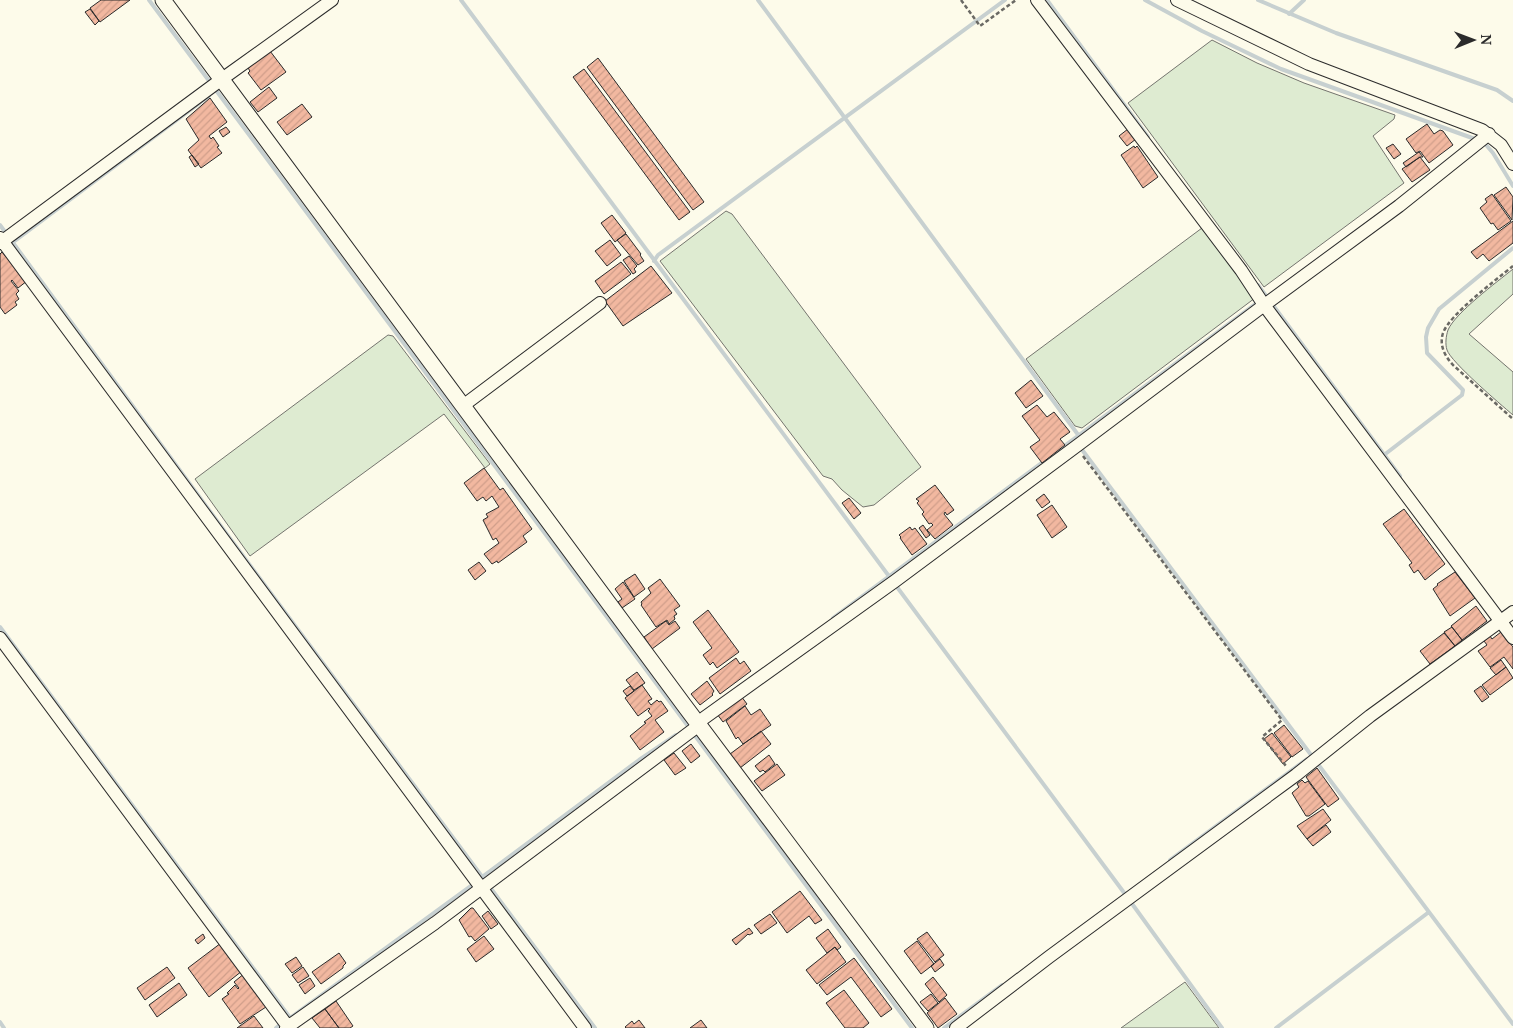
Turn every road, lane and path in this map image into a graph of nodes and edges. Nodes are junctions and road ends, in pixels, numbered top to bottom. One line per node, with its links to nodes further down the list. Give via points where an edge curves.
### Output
1 (163, 0): 7 (street)
2 (332, 0): 7 (street)
3 (961, 0): 4 (path, via 980,26)
4 (1016, 0)
5 (1036, 0): 12 (street)
6 (1177, 0): 8 (street, via 1309,64)
7 (216, 83): 10 (street); 14 (street)
8 (1489, 134): 9 (street); 12 (street, via 1399,206)
9 (1513, 164)
10 (4, 239): 22 (street)
11 (1513, 266): 15 (path, via 1456,314 1443,334 1442,346 1453,365)
12 (1265, 301): 16 (street); 17 (street)
13 (600, 303): 14 (street)
14 (464, 405): 20 (street)
15 (1513, 419)
16 (1078, 445): 20 (street); 21 (path, via 1282,720 1262,737)
17 (1503, 616): 19 (street); 26 (street)
18 (0, 638): 23 (street)
19 (1513, 638)
20 (693, 729): 22 (street); 25 (street)
21 (1289, 767)
22 (485, 884): 23 (street, via 435,923); 24 (street)
23 (287, 1025)
24 (585, 1028)
25 (926, 1028)
26 (956, 1028)

